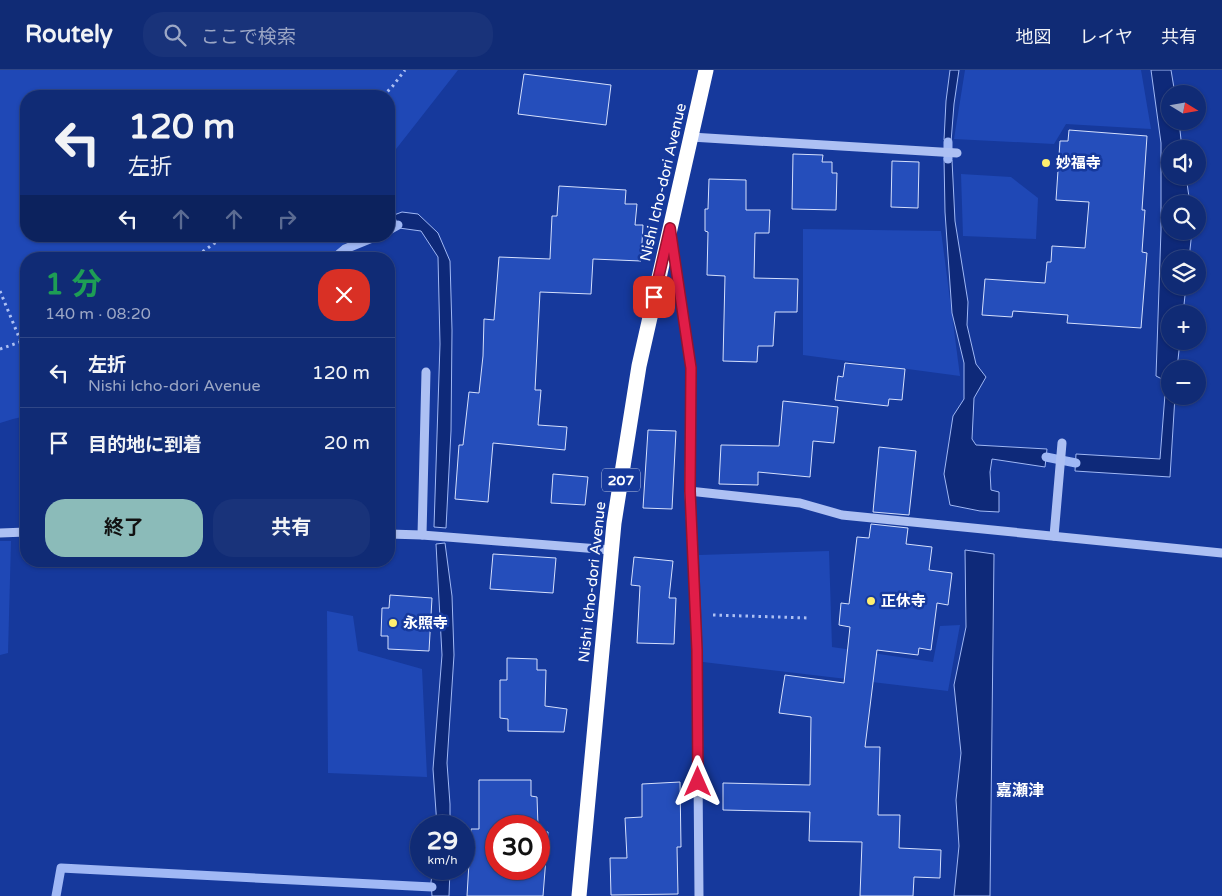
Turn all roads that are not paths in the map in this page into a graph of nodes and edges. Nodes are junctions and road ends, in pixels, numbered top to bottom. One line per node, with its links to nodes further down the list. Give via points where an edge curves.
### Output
1 (706, 70): 2 (highway, Nishi Icho-dori Avenue / 207)
2 (691, 137): 3 (street); 4 (highway, Nishi Icho-dori Avenue / 207)
3 (957, 153)
4 (670, 228): 7 (street, via 691,368); 13 (highway, Nishi Icho-dori Avenue / 207, via 639,366)
5 (426, 372): 11 (street)
6 (1062, 443): 12 (street)
7 (690, 491): 12 (street, via 800,503 842,515); 16 (street, via 697,650)
8 (20, 532): 9 (street)
9 (0, 533)
10 (395, 534): 11 (street)
11 (422, 535): 13 (street)
12 (1054, 536): 14 (street)
13 (611, 550): 15 (highway, Nishi Icho-dori Avenue / 207)
14 (1222, 552)
15 (578, 896)
16 (699, 896)

